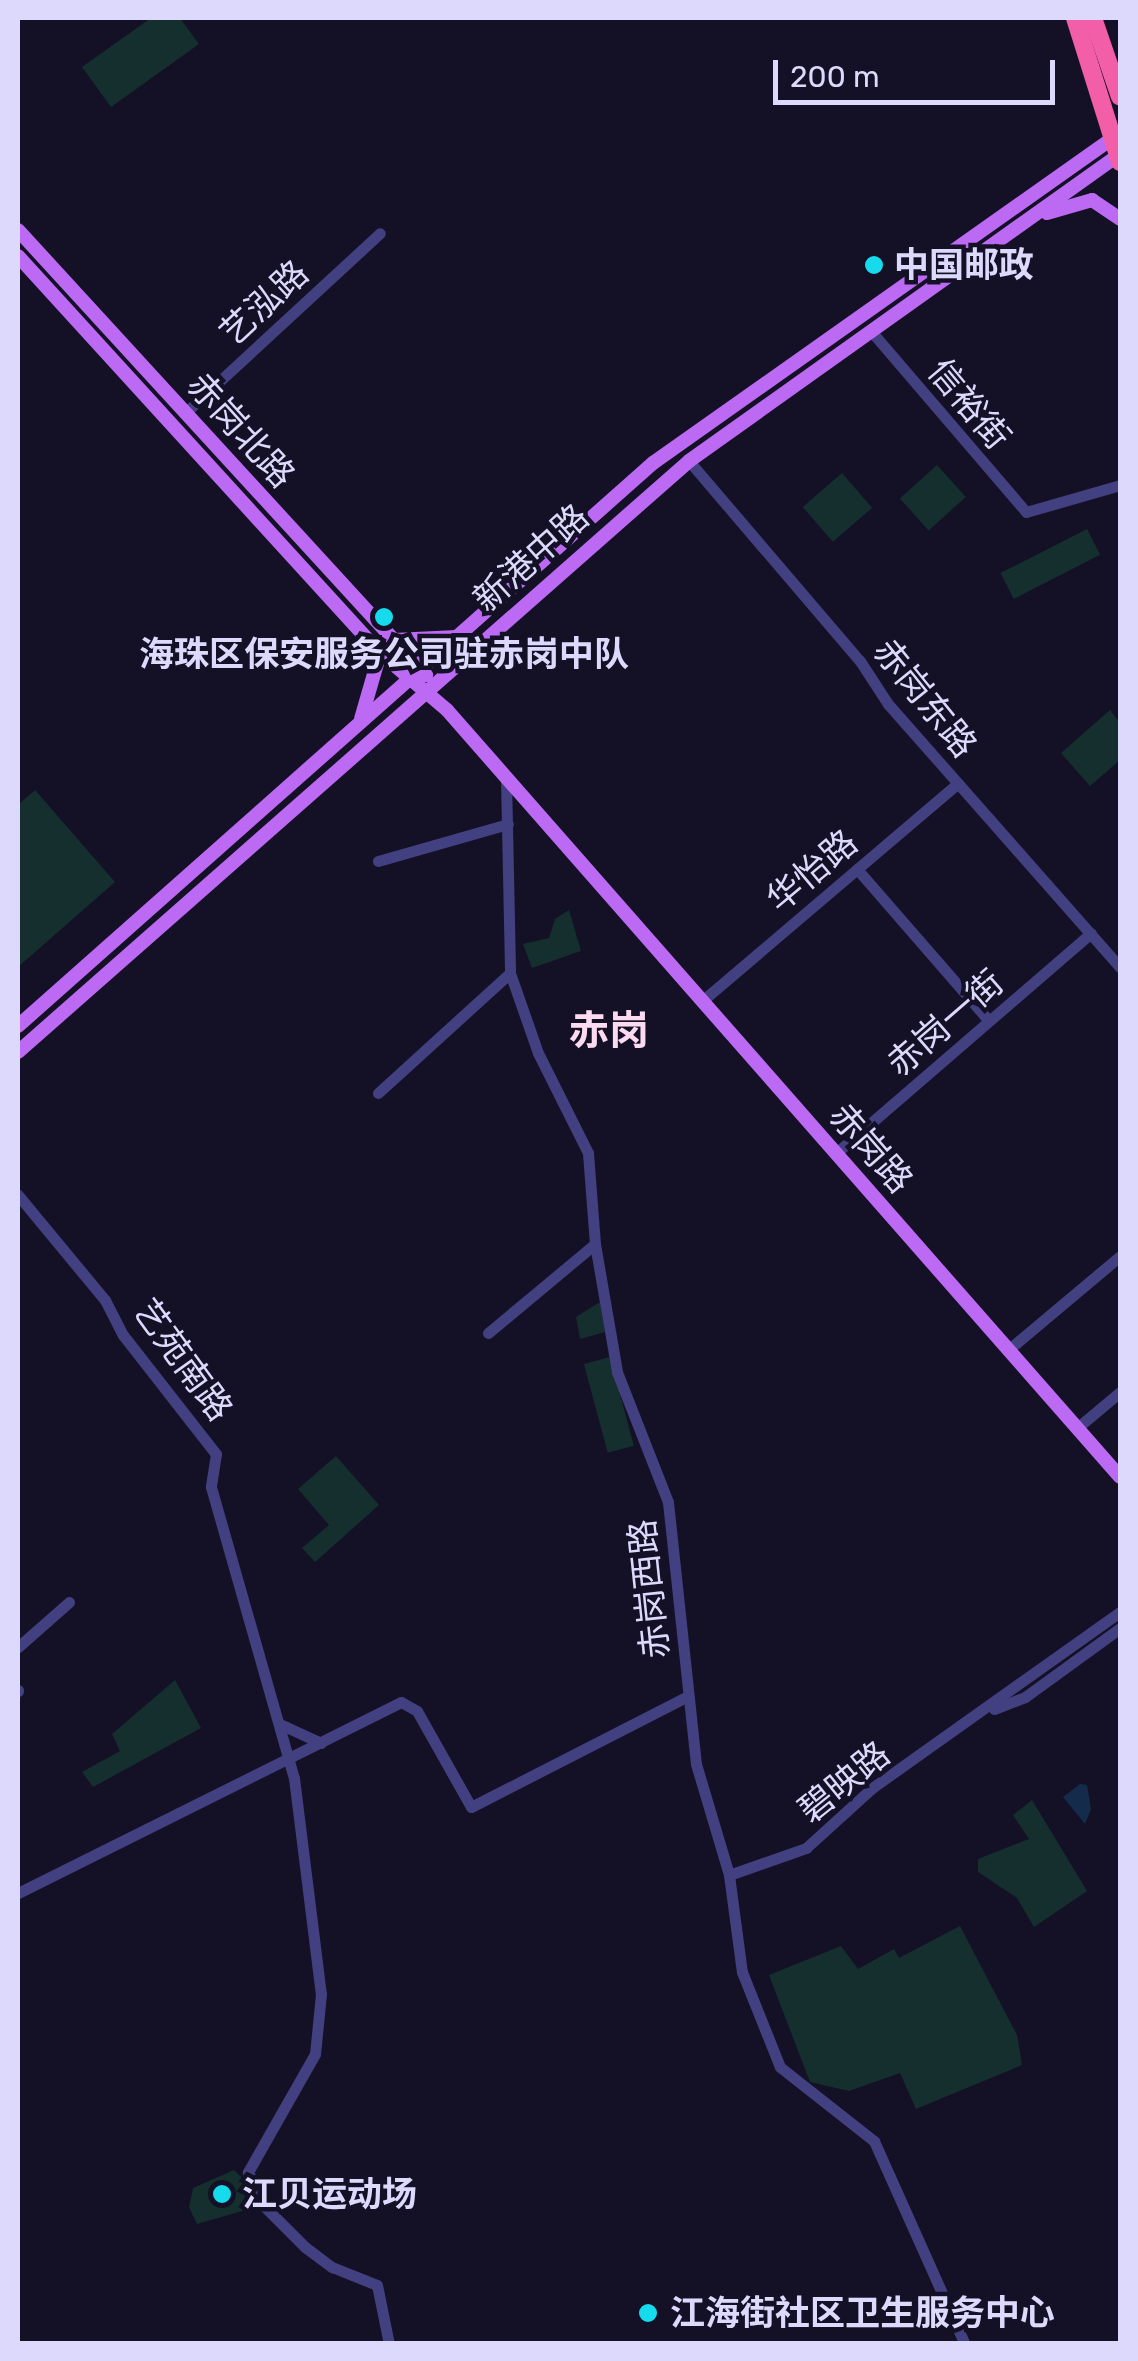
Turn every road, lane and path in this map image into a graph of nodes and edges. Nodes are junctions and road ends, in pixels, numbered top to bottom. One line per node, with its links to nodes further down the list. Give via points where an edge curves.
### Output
1 (1074, 18): 4 (highway, bridge)
2 (1093, 18): 3 (highway, bridge)
3 (1120, 97)
4 (1119, 146): 5 (main road, 新港中路); 6 (street); 7 (main road, 新港中路)
5 (1065, 170): 7 (main road); 15 (main road, 新港中路)
6 (1120, 174)
7 (1075, 186): 10 (main road, 新港中路)
8 (1120, 219): 10 (main road, via 1101,202 1082,201)
9 (18, 230): 14 (main road, 赤岗北路)
10 (1011, 232): 13 (main road, 新港中路)
11 (380, 233): 14 (street, 艺泓路)
12 (18, 256): 22 (main road, 赤岗北路)
13 (870, 330): 16 (main road, 新港中路); 19 (street, 信裕街, via 1026,512)
14 (185, 413): 21 (main road, 赤岗北路)
15 (706, 424): 16 (main road); 17 (main road, 新港中路)
16 (718, 439): 18 (main road, 新港中路)
17 (676, 445): 18 (main road); 20 (main road, 新港中路)
18 (689, 460): 24 (main road, 新港中路); 27 (street, 赤岗东路)
19 (1120, 485)
20 (458, 637): 21 (main road); 23 (main road, 新港中路)
21 (394, 640): 23 (main road, 赤岗北路)
22 (380, 653): 23 (main road, 赤岗北路); 25 (main road)
23 (415, 675): 24 (main road, 赤岗路); 25 (main road, 新港中路)
24 (430, 687): 26 (main road, 赤岗路); 29 (main road, 赤岗路); 38 (main road, 新港中路)
25 (360, 723): 37 (main road, 新港中路)
26 (506, 778): 28 (street, 赤岗西路); 29 (main road, 赤岗路)
27 (958, 783): 31 (street, 华怡路); 32 (street, 赤岗东路)
28 (508, 824): 30 (street); 34 (street, 赤岗西路)
29 (578, 858): 35 (main road, 赤岗路)
30 (378, 862)
31 (857, 869): 35 (street, 华怡路); 36 (street)
32 (1091, 934): 33 (street, 赤岗东路); 36 (street, 赤岗一街)
33 (1120, 967)
34 (510, 973): 39 (street); 42 (street, 赤岗西路, via 538,1053 585,1139)
35 (702, 1001): 40 (main road, 赤岗路)
36 (989, 1021): 40 (street, 赤岗一街)
37 (18, 1026)
38 (18, 1052)
39 (378, 1093)
40 (836, 1154): 45 (main road, 赤岗路)
41 (18, 1196): 55 (street, 艺苑南路, via 213,1446 211,1487)
42 (595, 1244): 44 (street); 53 (street, 赤岗西路, via 617,1372 668,1502)
43 (1120, 1256): 45 (street)
44 (488, 1332)
45 (1008, 1350): 47 (main road, 赤岗路)
46 (1120, 1392): 47 (street)
47 (1077, 1428): 48 (main road, 赤岗路)
48 (1120, 1478)
49 (69, 1602): 52 (street)
50 (1120, 1612): 54 (street, 碧映路)
51 (1120, 1628): 54 (street, 碧映路, via 1025,1697)
52 (18, 1647)
53 (688, 1696): 56 (street, via 471,1807 409,1703); 58 (street, 赤岗西路, via 704,1802)
54 (985, 1712): 58 (street, 碧映路, via 872,1788 806,1848)
55 (282, 1725): 56 (street); 57 (street, 艺苑南路)
56 (321, 1742): 57 (street)
57 (290, 1758): 59 (street); 60 (street, 艺苑南路, via 322,2025 315,2054 248,2172 264,2206 304,2246 332,2267 378,2285)
58 (729, 1875): 61 (street, 赤岗西路, via 740,1966 772,2054 788,2078 846,2114 874,2141)
59 (18, 1892)
60 (390, 2344)
61 (965, 2344)

